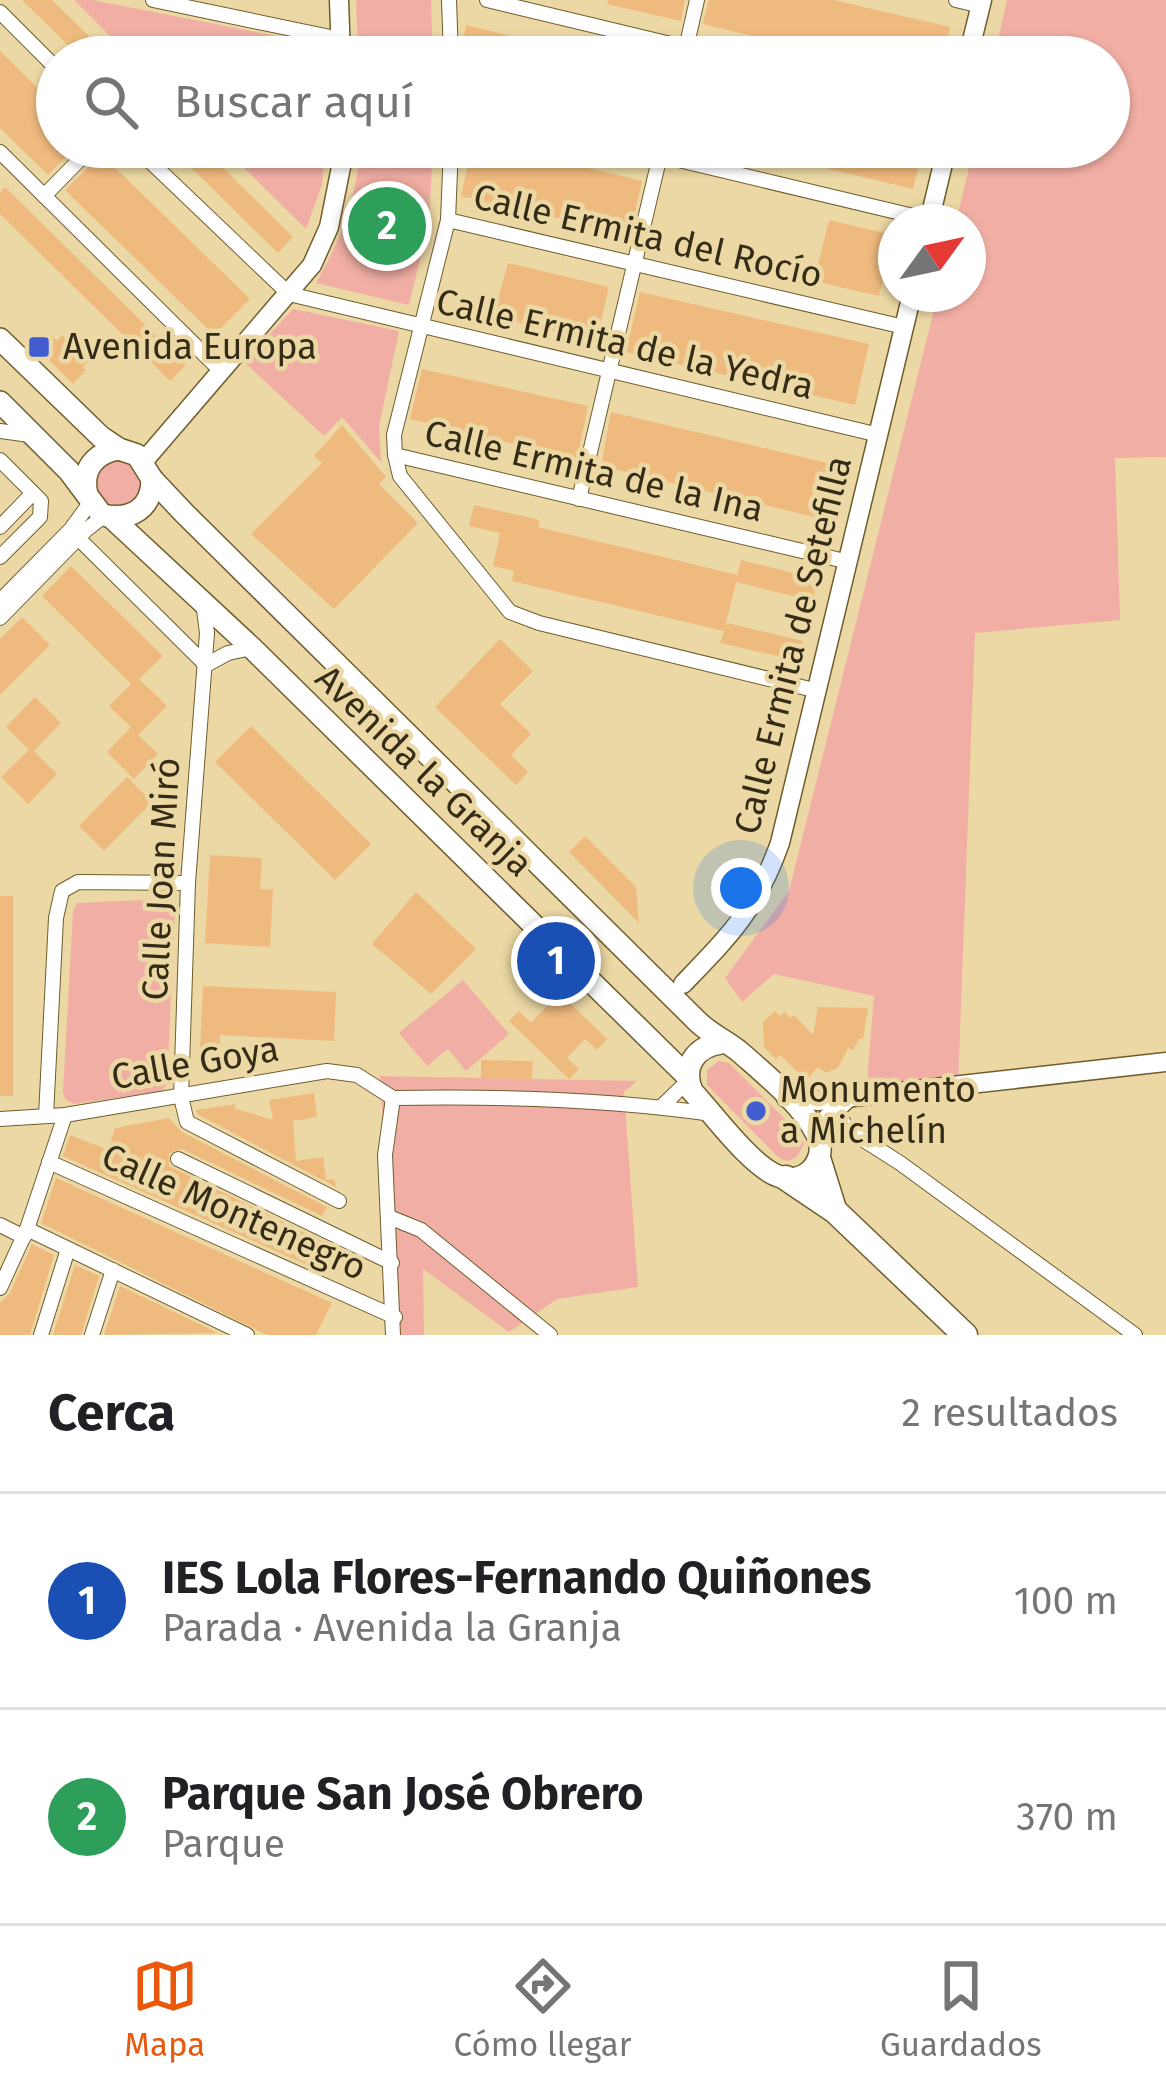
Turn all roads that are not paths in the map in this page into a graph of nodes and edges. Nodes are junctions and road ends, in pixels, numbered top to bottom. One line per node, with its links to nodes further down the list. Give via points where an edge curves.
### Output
1 (153, 0): 9 (street)
2 (339, 0): 10 (street)
3 (449, 0): 11 (street)
4 (487, 0): 12 (street)
5 (697, 0): 13 (street)
6 (956, 0): 7 (street)
7 (981, 3): 14 (street)
8 (0, 11): 15 (street)
9 (293, 36)
10 (340, 36)
11 (450, 36)
12 (624, 36)
13 (689, 36)
14 (973, 36)
15 (36, 48)
16 (0, 152): 24 (street)
17 (71, 168): 24 (street)
18 (157, 168): 29 (street)
19 (341, 168): 29 (street, via 328,227)
20 (450, 168): 27 (street)
21 (657, 168): 28 (street)
22 (726, 168): 26 (street)
23 (942, 168): 25 (street)
24 (44, 196): 34 (street)
25 (933, 204)
26 (878, 208)
27 (448, 220): 28 (street, Calle Ermita del Rocío); 31 (street)
28 (634, 265): 32 (street, Calle Ermita del Rocío); 35 (street)
29 (289, 294): 31 (street, Calle Ermita de la Yedra); 34 (street)
30 (908, 312): 32 (street, Calle Ermita de Setefilla)
31 (420, 327): 35 (street, Calle Ermita de la Yedra); 41 (street)
32 (904, 327): 38 (street, Calle Ermita de Setefilla)
33 (0, 339): 40 (main road, Avenida la Granja)
34 (221, 371): 43 (street)
35 (609, 371): 38 (street, Calle Ermita de la Yedra); 45 (street)
36 (0, 402): 39 (main road, Avenida la Granja)
37 (0, 431): 39 (street)
38 (879, 435): 50 (street, Calle Ermita de Setefilla)
39 (34, 436): 46 (main road, Avenida la Granja)
40 (119, 449): 43 (main road, Avenida la Granja); 46 (main road, via 89,465 85,478)
41 (395, 455): 45 (street, Calle Ermita de la Ina); 56 (street, via 400,476 510,612)
42 (0, 460): 44 (street)
43 (148, 470): 46 (main road, via 144,506 127,516); 58 (main road, Avenida la Granja)
44 (33, 493): 47 (street); 49 (street, via 40,517)
45 (579, 499): 50 (street, Calle Ermita de la Ina)
46 (98, 508): 48 (street); 51 (street); 52 (main road, Avenida la Granja)
47 (0, 526)
48 (78, 538): 53 (street); 55 (street)
49 (0, 557)
50 (849, 562): 56 (street, Calle Ermita de Setefilla)
51 (0, 601)
52 (203, 602): 54 (main road, Avenida la Granja); 55 (street, Calle Joan Miró)
53 (0, 618)
54 (252, 648): 55 (street); 61 (main road, Avenida la Granja)
55 (206, 665): 57 (street, Calle Joan Miró)
56 (818, 691): 58 (street, Calle Ermita de Setefilla, via 763,890 732,934)
57 (188, 883): 63 (street, Calle Joan Miró); 70 (street, via 78,883 62,891)
58 (672, 984): 59 (main road, Avenida la Granja, via 684,1008)
59 (721, 1042): 61 (main road, via 699,1050); 65 (main road, Avenida la Granja)
60 (1166, 1062): 62 (street)
61 (688, 1078): 66 (street); 68 (main road, Avenida la Granja)
62 (853, 1095): 65 (street); 67 (street)
63 (181, 1097): 64 (street, Calle Goya, via 327,1071 357,1075); 69 (street, Calle Goya); 77 (street, via 187,1122)
64 (393, 1098): 66 (street); 79 (street, via 385,1155)
65 (786, 1098): 73 (main road, Avenida la Granja)
66 (662, 1106): 68 (street)
67 (834, 1107): 72 (street); 73 (street)
68 (712, 1114): 76 (main road, Avenida la Granja, via 766,1169)
69 (65, 1115): 70 (street, Calle Goya); 75 (street)
70 (46, 1116): 71 (street, Calle Goya)
71 (0, 1119)
72 (848, 1130): 73 (street); 93 (street)
73 (821, 1146): 76 (main road, via 806,1174); 78 (highway)
74 (178, 1159): 83 (street)
75 (50, 1162): 81 (street); 86 (street, Calle Montenegro)
76 (786, 1178): 78 (highway)
77 (339, 1201)
78 (835, 1211): 92 (highway)
79 (389, 1217): 83 (street); 91 (street, via 421,1230)
80 (0, 1225): 81 (street)
81 (25, 1233): 82 (street); 85 (street)
82 (68, 1249): 84 (street); 87 (street)
83 (392, 1263): 86 (street)
84 (112, 1270): 88 (street); 89 (street)
85 (0, 1288)
86 (395, 1317): 90 (street)
87 (40, 1335)
88 (92, 1335)
89 (247, 1335)
90 (393, 1335)
91 (550, 1335)
92 (965, 1335)
93 (1136, 1335)

